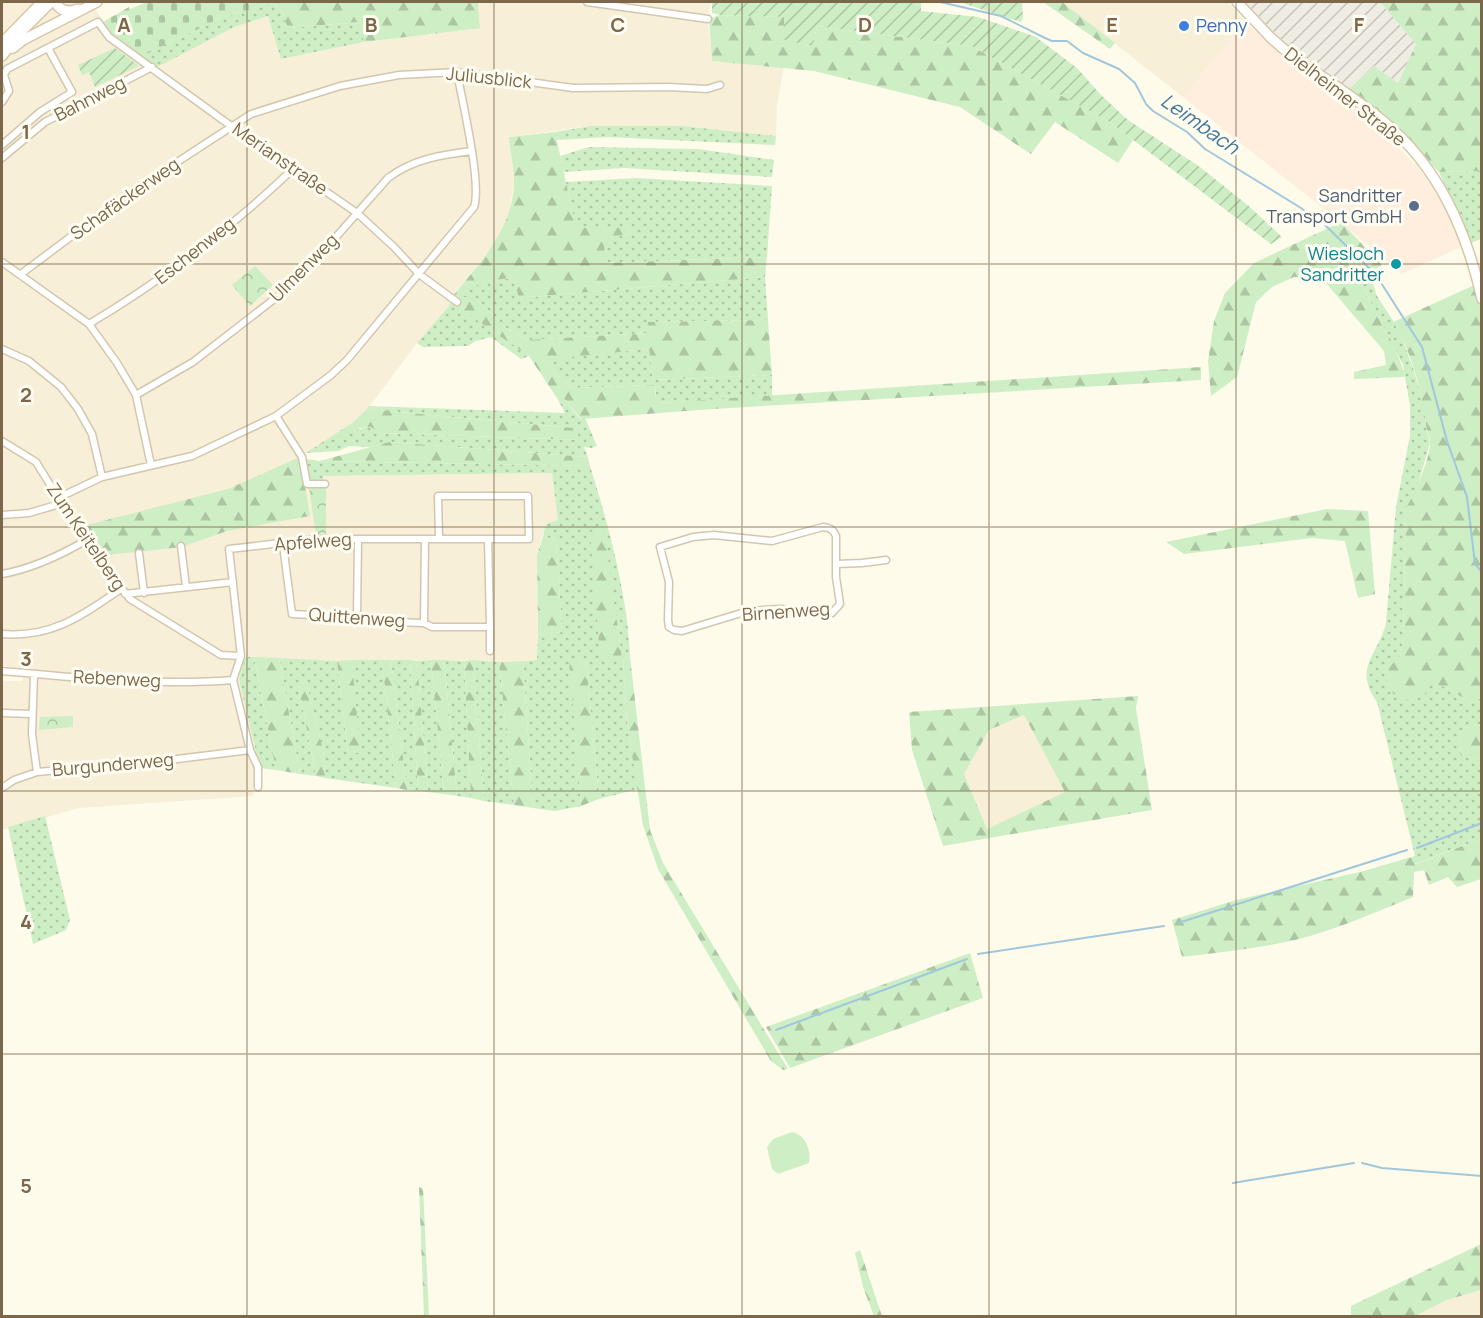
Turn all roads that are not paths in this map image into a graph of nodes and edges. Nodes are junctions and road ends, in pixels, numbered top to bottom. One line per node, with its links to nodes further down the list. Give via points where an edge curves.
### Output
1 (42, 2): 8 (main road)
2 (51, 2): 8 (main road)
3 (55, 2): 4 (main road, via 70,12)
4 (96, 2): 8 (main road, via 13,48)
5 (587, 2): 7 (street)
6 (1237, 2): 23 (main road, Dielheimer Straße, via 1286,51 1384,121 1413,150 1434,176 1462,231)
7 (708, 19)
8 (4, 47)
9 (48, 48): 10 (street, Merianstraße, via 98,22 109,37); 13 (street, via 7,69 4,75 9,91); 15 (street, via 72,92 40,112)
10 (152, 67): 14 (street, Merianstraße); 17 (street, Bahnweg, via 45,122)
11 (457, 72): 12 (street, Juliusblick, via 573,88 707,89); 14 (street, Juliusblick, via 399,75 340,86 251,114); 16 (street)
12 (720, 85)
13 (2, 102)
14 (231, 126): 18 (street, Merianstraße); 21 (street, Schafäckerweg, via 126,196)
15 (2, 145)
16 (471, 151): 19 (street, Ulmenweg, via 439,156 400,169); 22 (street, via 474,207)
17 (2, 158)
18 (294, 168): 19 (street, Merianstraße); 25 (street, Eschenweg, via 196,252 142,292)
19 (357, 213): 22 (street, Merianstraße); 27 (street, Ulmenweg, via 314,262 268,305 193,362)
20 (2, 262): 21 (street)
21 (21, 274): 25 (street)
22 (419, 274): 24 (street, Merianstraße); 28 (street, via 347,360)
23 (1482, 299)
24 (457, 303)
25 (89, 324): 27 (street)
26 (2, 349): 31 (street, via 29,361 61,387 92,434)
27 (136, 395): 30 (street)
28 (276, 416): 30 (street, via 192,456); 32 (street, via 302,457 307,484)
29 (2, 441): 33 (street, Zum Keitelberg, via 36,462)
30 (151, 465): 31 (street)
31 (102, 477): 33 (street)
32 (325, 484)
33 (58, 498): 34 (street, Zum Keitelberg)
34 (63, 503): 35 (street, via 29,513); 40 (street, Zum Keitelberg)
35 (2, 515)
36 (358, 539): 37 (street, Apfelweg); 41 (street, Apfelweg); 51 (street)
37 (425, 539): 38 (street, Apfelweg); 52 (street)
38 (439, 539): 39 (street, Apfelweg); 39 (street, Apfelweg, via 438,496 528,496 529,539)
39 (488, 539): 53 (street)
40 (85, 541): 46 (street, via 38,564); 49 (street, Zum Keitelberg)
41 (283, 544): 47 (street, Apfelweg, via 229,549); 51 (street, Quittenweg, via 292,614)
42 (182, 546): 48 (street)
43 (139, 552): 50 (street)
44 (886, 560): 45 (street)
45 (836, 564): 45 (street, Birnenweg, via 840,604 832,613 748,611 682,631 669,627 669,582 660,547 714,535 772,541 823,527 836,536)
46 (2, 574)
47 (233, 582): 48 (street); 56 (street, Apfelweg)
48 (186, 588): 50 (street)
49 (123, 592): 50 (street); 54 (street, via 54,628); 56 (street, Zum Keitelberg, via 221,655)
50 (144, 593)
51 (357, 617): 52 (street, Quittenweg, via 357,621)
52 (424, 623): 53 (street, Quittenweg, via 432,627)
53 (490, 627): 55 (street)
54 (2, 634)
55 (490, 651)
56 (241, 656): 59 (street, Apfelweg)
57 (2, 671): 58 (street, Rebenweg)
58 (34, 674): 59 (street, Rebenweg, via 195,683); 61 (street, Burgunderweg)
59 (233, 680): 62 (street)
60 (2, 713): 61 (street)
61 (32, 714): 63 (street, Burgunderweg)
62 (250, 750): 63 (street, Burgunderweg); 64 (street, via 258,767)
63 (37, 772): 65 (street)
64 (258, 787)
65 (2, 788)

